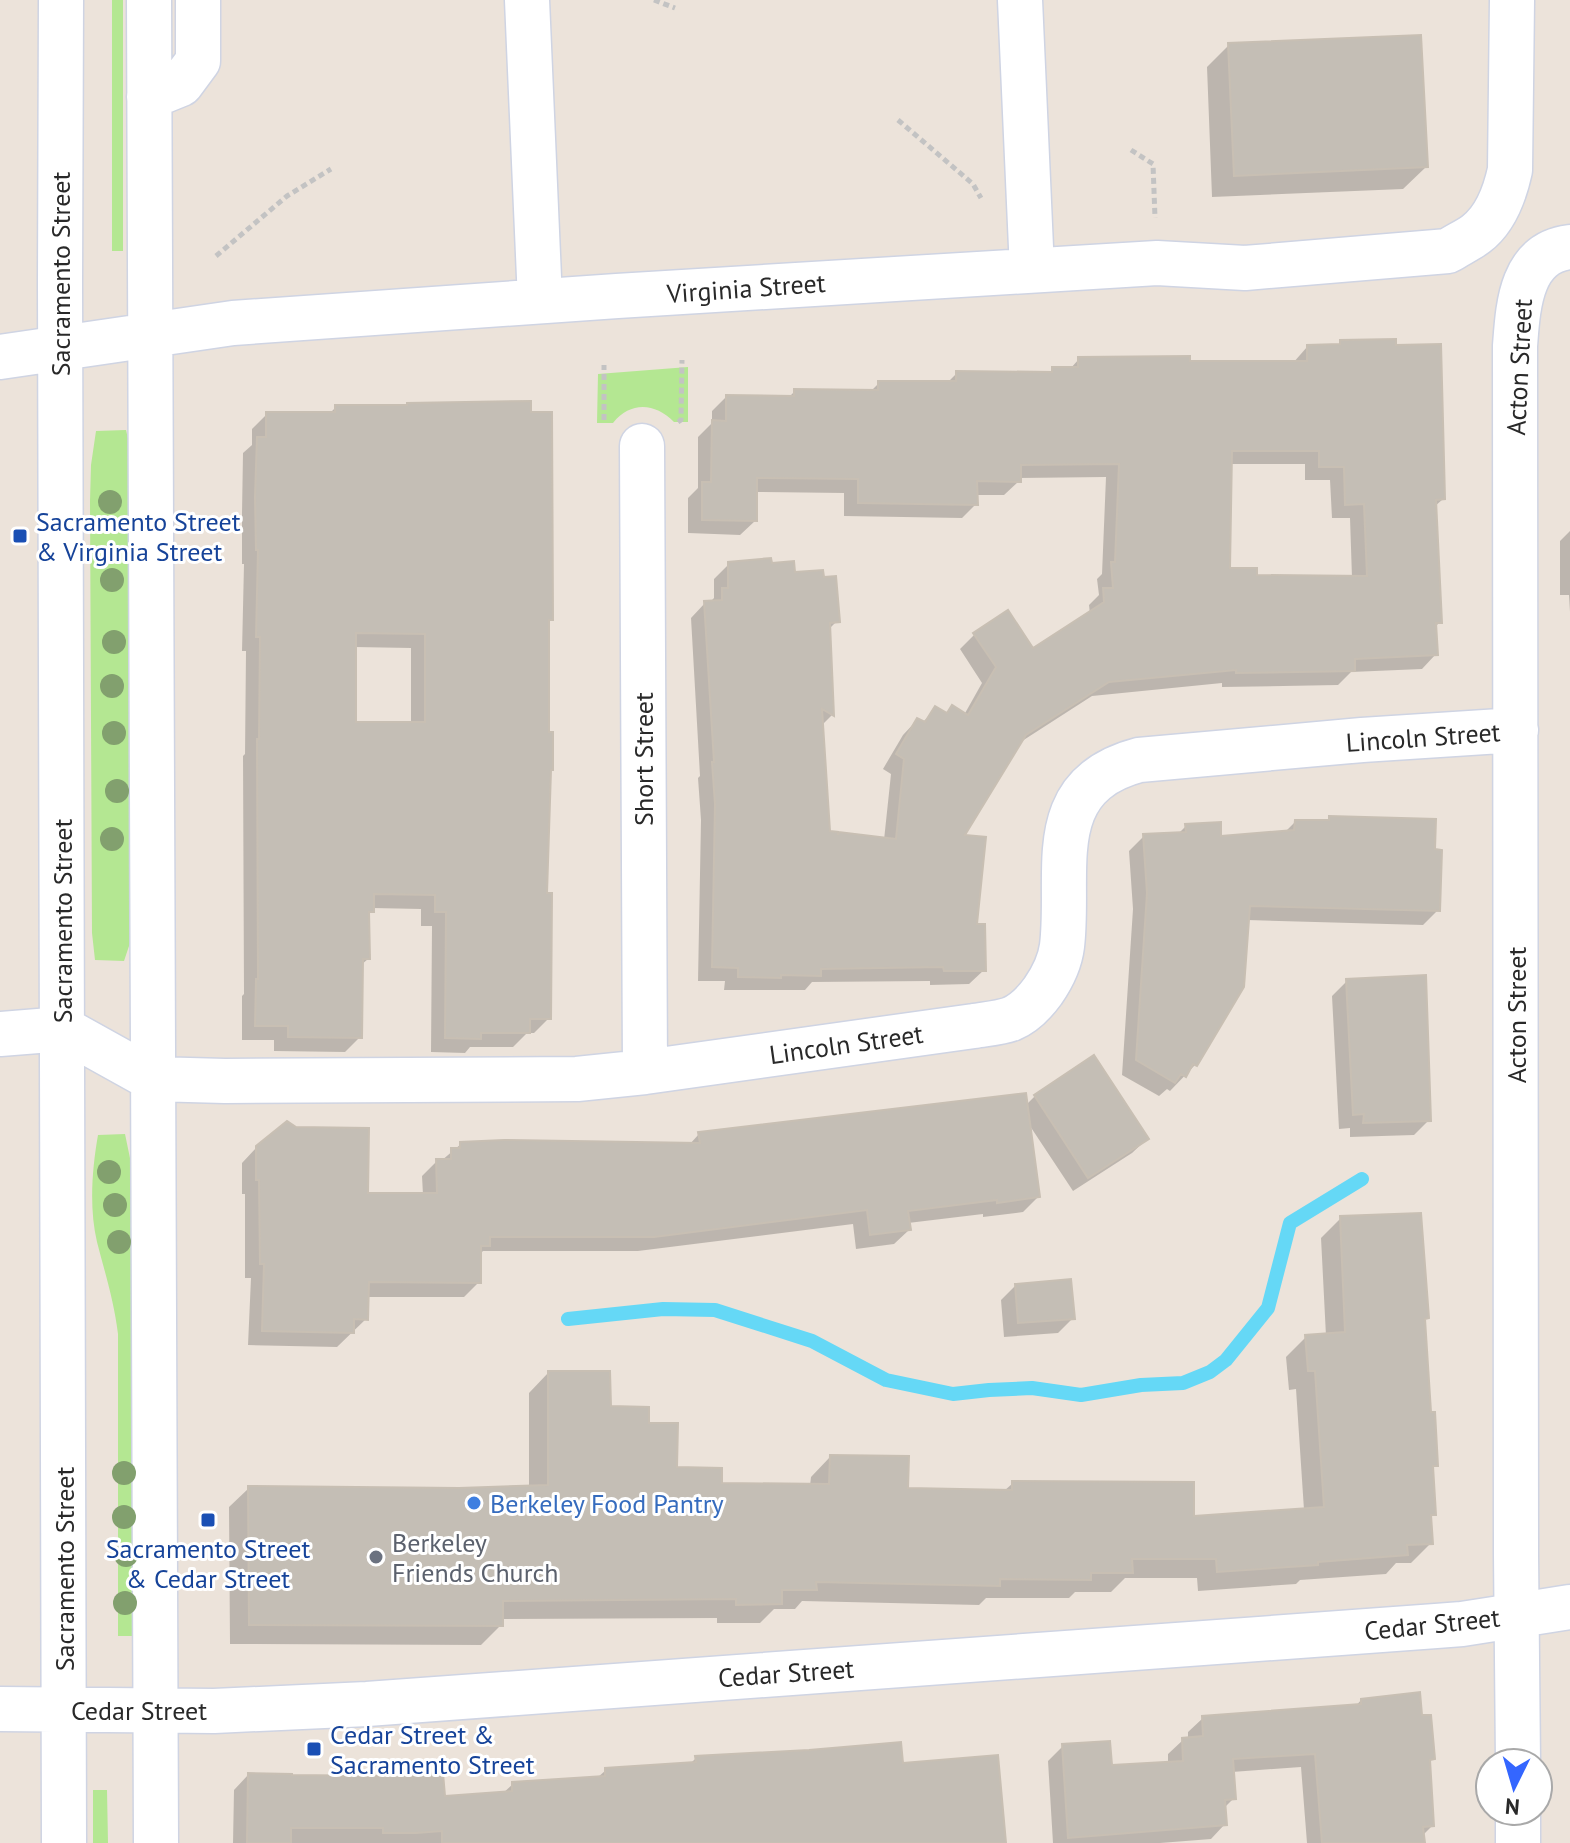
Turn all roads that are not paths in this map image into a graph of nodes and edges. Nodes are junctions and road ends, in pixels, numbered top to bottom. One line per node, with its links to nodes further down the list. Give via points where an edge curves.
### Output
1 (61, 0): 12 (street, Sacramento Street)
2 (149, 0): 7 (street)
3 (198, 0): 7 (street, via 198,61 181,84)
4 (527, 0): 10 (street)
5 (1020, 0): 9 (street)
6 (1512, 0): 9 (street, Virginia Street, via 1506,187 1487,224 1448,251 1245,268 1157,263)
7 (149, 97): 11 (street)
8 (1570, 247): 15 (street, Acton Street, via 1546,255 1532,270 1519,299)
9 (1032, 270): 10 (street, Virginia Street)
10 (540, 301): 11 (street, Virginia Street, via 233,323)
11 (151, 335): 12 (street, Virginia Street); 19 (street)
12 (60, 348): 13 (street, Virginia Street); 16 (street, Sacramento Street)
13 (0, 357)
14 (642, 446): 18 (street, Short Street)
15 (1516, 730): 18 (street, Lincoln Street, via 1117,766 1095,781 1070,817 1062,948 1053,977 1036,1002 1012,1019); 21 (street, Acton Street)
16 (63, 1029): 17 (street); 19 (street, Lincoln Street); 23 (street, Sacramento Street)
17 (0, 1034)
18 (645, 1072): 19 (street, Lincoln Street, via 577,1079)
19 (153, 1079): 24 (street)
20 (1570, 1607): 21 (street, Cedar Street)
21 (1517, 1616): 24 (street, Cedar Street, via 383,1703); 25 (street, Acton Street)
22 (0, 1709): 23 (street, Cedar Street)
23 (64, 1709): 24 (street, Cedar Street); 26 (street, Sacramento Street)
24 (156, 1710): 27 (street)
25 (1518, 1747)
26 (64, 1843)
27 (156, 1843)

